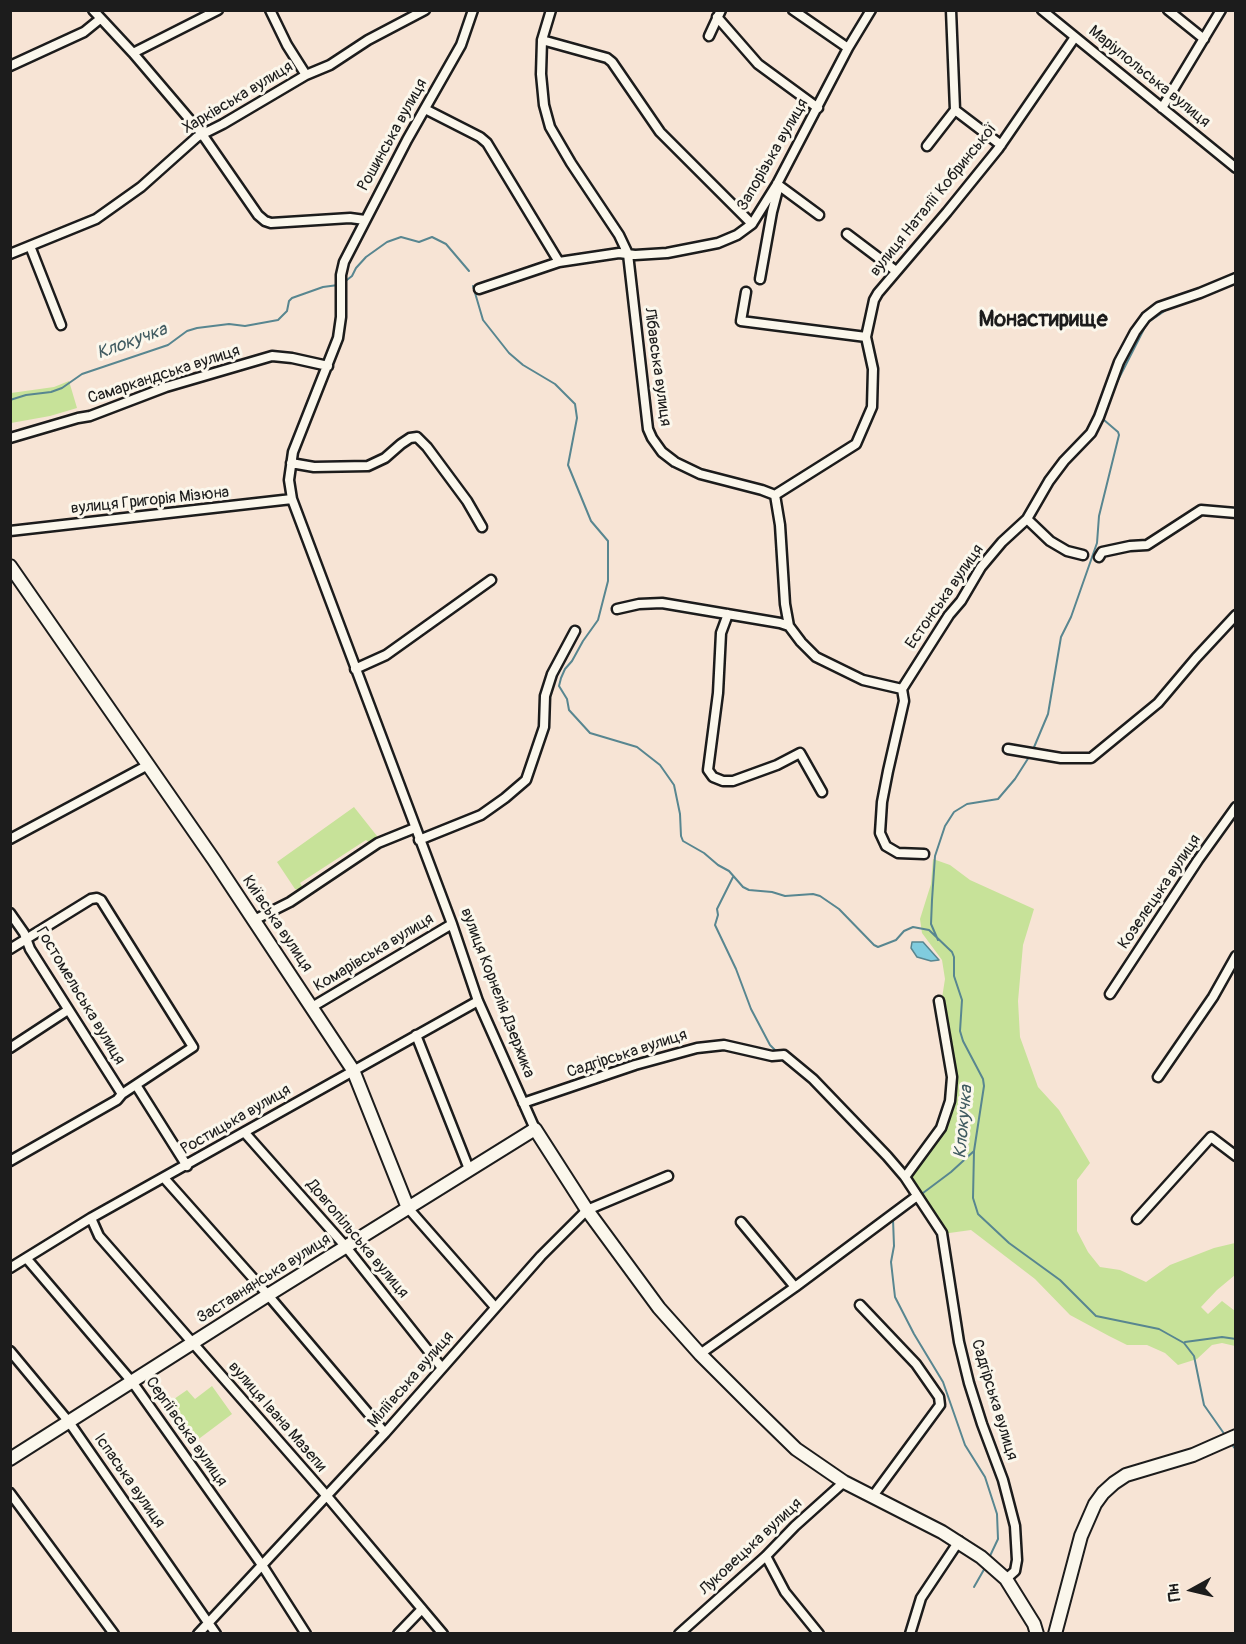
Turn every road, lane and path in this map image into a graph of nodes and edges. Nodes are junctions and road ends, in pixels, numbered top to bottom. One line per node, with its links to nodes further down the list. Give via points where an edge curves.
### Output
1 (93, 10): 14 (street)
2 (218, 10): 20 (street)
3 (270, 10): 22 (street)
4 (425, 10): 22 (street, Харківська вулиця)
5 (473, 10): 25 (street, Рошинська вулиця, via 461,45)
6 (551, 10): 18 (street)
7 (793, 10): 19 (street)
8 (871, 10): 19 (street, Запорізька вулиця)
9 (951, 10): 26 (street)
10 (1168, 10): 17 (street)
11 (1221, 10): 17 (street)
12 (1047, 12): 16 (street, Маріупольська вулиця)
13 (719, 14): 15 (street); 23 (street, via 758,63)
14 (100, 19): 20 (street); 21 (street, via 84,32)
15 (709, 36)
16 (1075, 37): 24 (street, Маріупольська вулиця); 28 (street, вулиця Наталії Кобринської)
17 (1204, 39): 24 (street)
18 (542, 40): 34 (street, via 612,62 660,132); 38 (street, via 541,75 550,127)
19 (848, 48): 23 (street, Запорізька вулиця)
20 (133, 53): 27 (street)
21 (10, 66)
22 (306, 75): 27 (street, Харківська вулиця)
23 (818, 108): 31 (street, Запорізька вулиця)
24 (1162, 108): 30 (street, Маріупольська вулиця)
25 (425, 109): 33 (street, Рошинська вулиця); 39 (street, via 487,143)
26 (955, 110): 28 (street); 29 (street)
27 (202, 134): 33 (street, via 264,221); 36 (street, Харківська вулиця, via 141,187 96,219)
28 (1001, 145): 40 (street, вулиця Наталії Кобринської)
29 (927, 146)
30 (1236, 168)
31 (777, 183): 32 (street); 34 (street, Запорізька вулиця); 43 (street)
32 (819, 215)
33 (364, 220): 41 (street, Рошинська вулиця)
34 (752, 224): 38 (street, Запорізька вулиця, via 718,243 667,253)
35 (847, 234): 40 (street)
36 (30, 246): 37 (street, Харківська вулиця); 46 (street)
37 (10, 254)
38 (628, 254): 39 (street, Запорізька вулиця); 51 (street, Лібавська вулиця, via 652,438 675,462 699,474)
39 (559, 262): 44 (street, Запорізька вулиця)
40 (896, 271): 47 (street, вулиця Наталії Кобринської, via 874,300)
41 (341, 275): 48 (street, вулиця Корнелія Дзержика, via 341,318)
42 (1236, 278): 54 (street, Естонська вулиця, via 1159,307 1146,318 1119,362 1091,433 1049,480)
43 (760, 279)
44 (479, 290)
45 (746, 292): 47 (street, via 741,321)
46 (61, 325)
47 (866, 337): 51 (street, вулиця Наталії Кобринської, via 873,369 872,407 856,444)
48 (328, 366): 49 (street, Самаркандська вулиця, via 272,356); 50 (street, вулиця Корнелія Дзержика)
49 (10, 438)
50 (291, 463): 52 (street, вулиця Корнелія Дзержика); 55 (street, via 314,467 368,466 417,437 467,501)
51 (775, 495): 64 (street)
52 (292, 499): 56 (street, вулиця Григорія Мізюна); 66 (street, вулиця Корнелія Дзержика)
53 (1236, 513): 58 (street, via 1201,510 1146,545 1102,552)
54 (1027, 519): 57 (street, via 1050,542); 67 (street, Естонська вулиця, via 981,567)
55 (482, 527)
56 (10, 531)
57 (1083, 555)
58 (1099, 557)
59 (10, 566): 69 (street, Київська вулиця)
60 (491, 580): 66 (street, via 386,654)
61 (617, 609): 62 (street, via 662,603)
62 (728, 614): 64 (street); 70 (street, via 721,633 708,770 712,777 733,781 800,753)
63 (1236, 615): 68 (street, via 1158,703 1091,758 1061,758)
64 (789, 626): 67 (street, via 816,657 863,680)
65 (575, 631): 74 (street, via 544,696 544,727 526,780 481,815)
66 (355, 669): 72 (street, вулиця Корнелія Дзержика)
67 (902, 689): 75 (street, Естонська вулиця, via 904,701 882,802 880,833 886,846 898,853)
68 (1008, 749)
69 (148, 765): 73 (street); 77 (street, Київська вулиця)
70 (822, 792)
71 (1236, 807): 82 (street, Козелецька вулиця)
72 (414, 828): 74 (street, вулиця Корнелія Дзержика); 77 (street, via 378,843 290,902)
73 (10, 838)
74 (419, 840): 78 (street, вулиця Корнелія Дзержика)
75 (924, 854)
76 (10, 913): 79 (street, Гостомельська вулиця)
77 (254, 920): 85 (street, Київська вулиця)
78 (452, 924): 83 (street, вулиця Корнелія Дзержика); 85 (street, Комарівська вулиця)
79 (27, 941): 80 (street); 86 (street, Гостомельська вулиця); 91 (street, via 91,899 101,900 193,1047)
80 (10, 949)
81 (1236, 956): 90 (street)
82 (1110, 994)
83 (478, 1000): 87 (street, Ростицька вулиця); 93 (street, вулиця Корнелія Дзержика)
84 (939, 1001): 102 (street, via 952,1077 950,1101 941,1128)
85 (312, 1007): 89 (street, Київська вулиця)
86 (68, 1010): 88 (street); 92 (street, Гостомельська вулиця)
87 (416, 1035): 89 (street, Ростицька вулиця); 99 (street)
88 (10, 1048)
89 (353, 1070): 95 (street, Ростицька вулиця); 104 (street, Київська вулиця)
90 (1158, 1077)
91 (136, 1085): 92 (street); 98 (street)
92 (122, 1094): 97 (street)
93 (523, 1103): 94 (street, вулиця Корнелія Дзержика); 102 (street, Садгірська вулиця, via 697,1048 724,1045 784,1055 869,1135)
94 (536, 1129): 99 (street, Заставнянська вулиця); 105 (street, вулиця Корнелія Дзержика)
95 (245, 1133): 98 (street, Ростицька вулиця); 109 (street, Довгопільська вулиця)
96 (1236, 1156): 107 (street, via 1211,1137)
97 (10, 1161)
98 (187, 1166): 101 (street, Ростицька вулиця)
99 (469, 1170): 104 (street, Заставнянська вулиця)
100 (668, 1176): 105 (street, Міліївська вулиця)
101 (165, 1178): 106 (street, Ростицька вулиця); 113 (street)
102 (905, 1178): 103 (street, Садгірська вулиця)
103 (917, 1196): 112 (street); 132 (street, Садгірська вулиця, via 942,1233 969,1383 1015,1526 1017,1560 1015,1571)
104 (408, 1208): 109 (street, Заставнянська вулиця); 115 (street, Київська вулиця)
105 (587, 1210): 115 (street, Міліївська вулиця); 118 (street, вулиця Корнелія Дзержика, via 659,1308)
106 (92, 1218): 110 (street, Ростицька вулиця); 116 (street, вулиця Івана Мазепи, via 99,1236)
107 (1137, 1219)
108 (741, 1222): 112 (street)
109 (346, 1247): 113 (street, Заставнянська вулиця); 119 (street, Довгопільська вулиця)
110 (27, 1259): 111 (street, Ростицька вулиця); 120 (street, Сергіївська вулиця)
111 (10, 1268)
112 (795, 1287): 118 (street)
113 (268, 1295): 116 (street, Заставнянська вулиця); 122 (street)
114 (860, 1305): 128 (street, via 916,1364 939,1397 940,1405)
115 (495, 1307): 119 (street, Міліївська вулиця)
116 (193, 1343): 120 (street, Заставнянська вулиця); 127 (street, вулиця Івана Мазепи)
117 (10, 1351): 121 (street, Іспаська вулиця)
118 (700, 1353): 125 (street, вулиця Корнелія Дзержика, via 796,1449)
119 (442, 1368): 122 (street, Міліївська вулиця)
120 (133, 1383): 121 (street, Заставнянська вулиця); 131 (street, Сергіївська вулиця)
121 (69, 1422): 124 (street, Заставнянська вулиця); 134 (street, Іспаська вулиця)
122 (385, 1433): 127 (street, Міліївська вулиця)
123 (1236, 1436): 135 (street, via 1126,1475 1103,1493 1081,1536)
124 (10, 1459)
125 (844, 1482): 128 (street, вулиця Корнелія Дзержика); 130 (street, Луковецька вулиця)
126 (10, 1493): 136 (street)
127 (326, 1495): 131 (street, Міліївська вулиця); 133 (street, вулиця Івана Мазепи)
128 (873, 1496): 129 (street, вулиця Корнелія Дзержика)
129 (959, 1541): 132 (street, вулиця Корнелія Дзержика); 144 (street, via 921,1598)
130 (766, 1556): 142 (street, Луковецька вулиця); 143 (street, via 785,1592)
131 (262, 1564): 134 (street, Міліївська вулиця); 139 (street, Сергіївська вулиця)
132 (1006, 1579): 145 (street, вулиця Корнелія Дзержика)
133 (422, 1609): 140 (street); 141 (street, вулиця Івана Мазепи)
134 (209, 1623): 137 (street, Міліївська вулиця); 138 (street, Іспаська вулиця)
135 (1056, 1628)
136 (114, 1634)
137 (198, 1634)
138 (216, 1634)
139 (306, 1634)
140 (398, 1634)
141 (443, 1634)
142 (679, 1634)
143 (819, 1634)
144 (910, 1634)
145 (1037, 1634)

